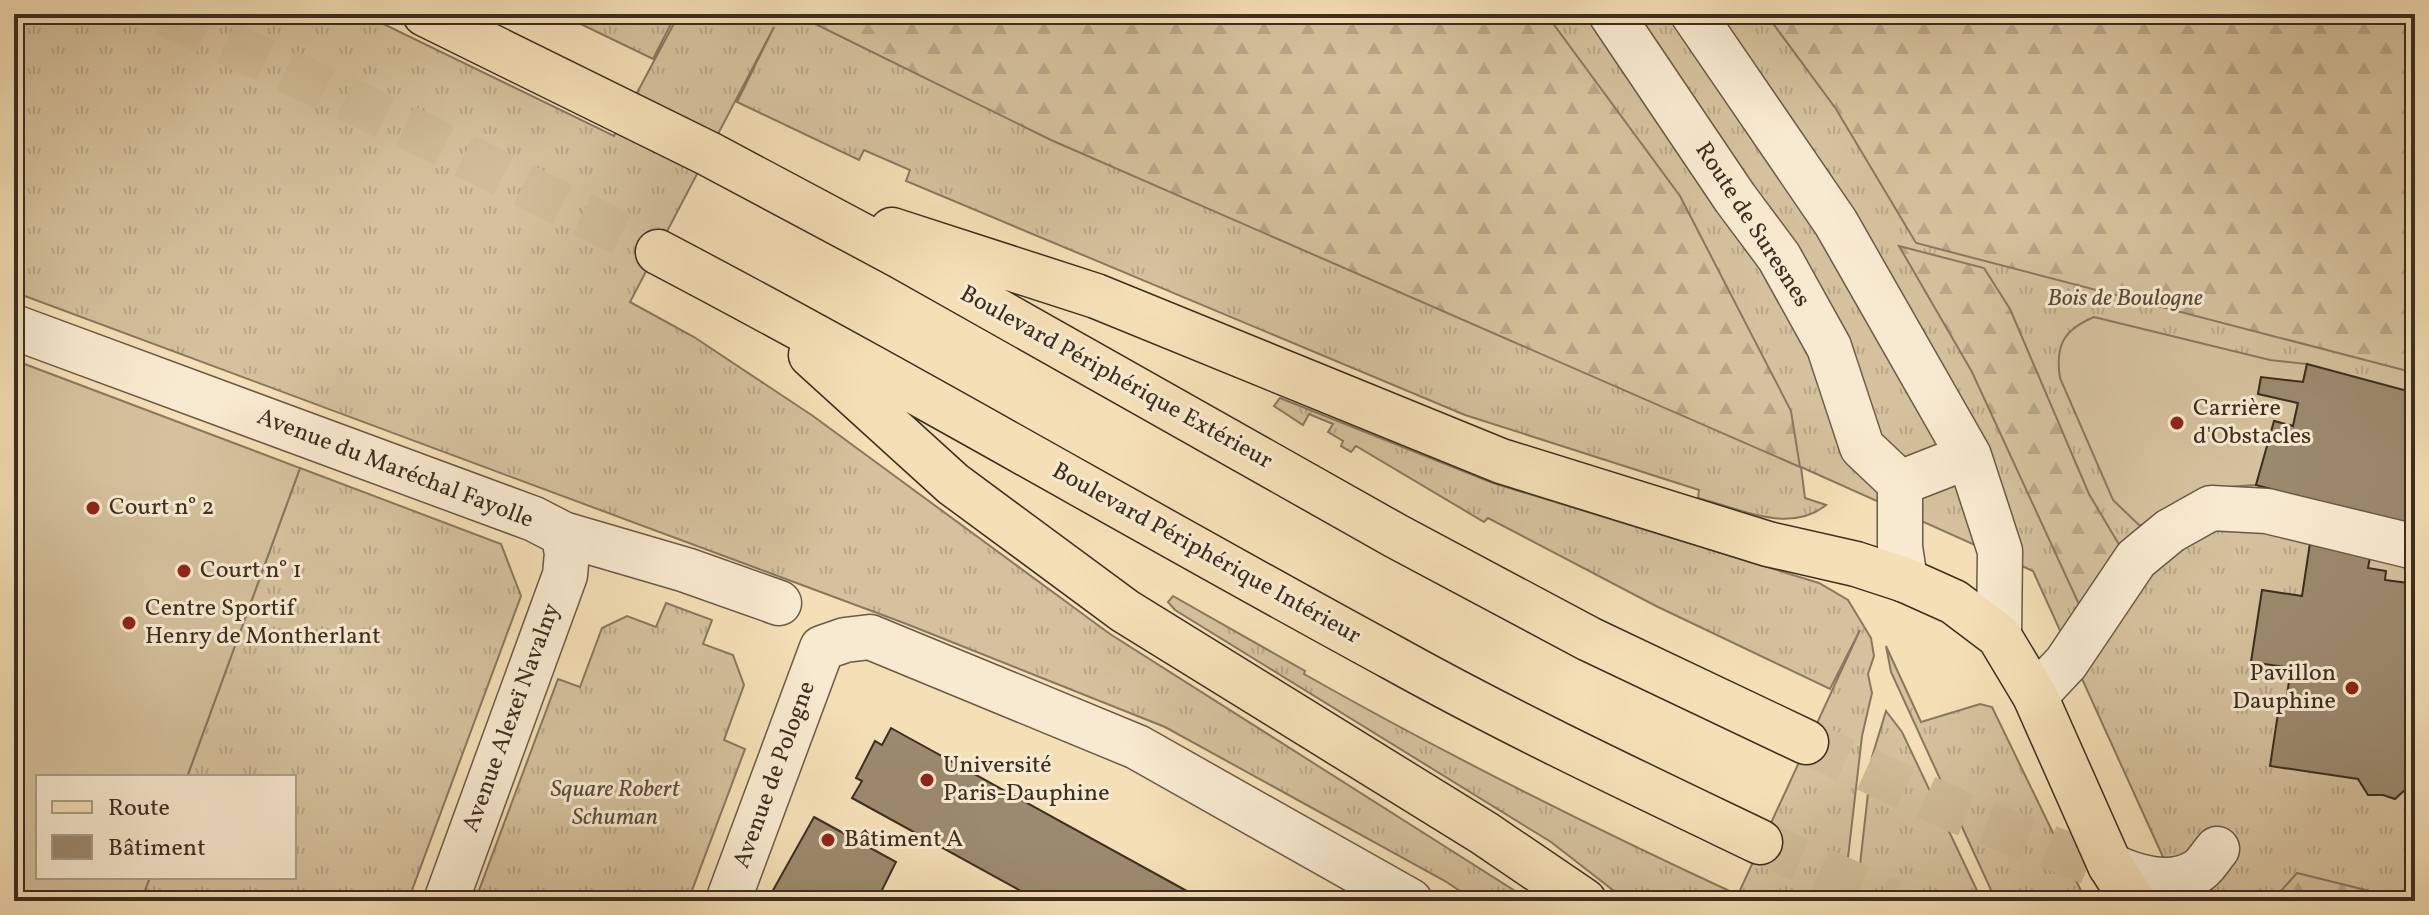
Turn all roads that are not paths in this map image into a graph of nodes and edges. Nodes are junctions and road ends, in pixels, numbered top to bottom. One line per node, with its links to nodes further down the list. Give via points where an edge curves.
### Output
1 (425, 14): 4 (main road, Boulevard Périphérique Extérieur)
2 (1611, 14): 9 (street, Route de Suresnes, via 1779,257 1829,347 1862,447)
3 (1693, 14): 8 (street, via 1836,223)
4 (750, 176): 12 (main road, via 818,205 1096,296 1501,461 1768,544); 16 (main road, Boulevard Périphérique Extérieur, via 1423,551 1589,639)
5 (658, 252): 6 (main road, Boulevard Périphérique Intérieur)
6 (711, 280): 17 (main road, Boulevard Périphérique Intérieur, via 1396,660 1535,734); 23 (main road, via 843,381 953,484 1125,611 1458,816)
7 (14, 327): 10 (street, Avenue du Maréchal Fayolle)
8 (1969, 456): 9 (street); 14 (street, via 2000,551)
9 (1900, 483): 12 (street)
10 (563, 534): 13 (street, Avenue du Maréchal Fayolle); 20 (street, Avenue Alexeï Navalny, via 565,575)
11 (2415, 547): 15 (street, via 2267,511 2211,508 2170,531 2136,559 2066,663)
12 (1905, 580): 14 (main road, via 1954,602)
13 (779, 603)
14 (1999, 636): 15 (main road)
15 (2035, 696): 19 (main road)
16 (1806, 742)
17 (1760, 842)
18 (2217, 849): 19 (street, via 2196,873 2163,880 2133,876)
19 (2110, 865): 24 (main road)
20 (446, 901)
21 (728, 901): 22 (street, Avenue de Pologne, via 822,648 870,637 1137,747)
22 (1410, 901)
23 (1584, 901)
24 (2133, 901)

